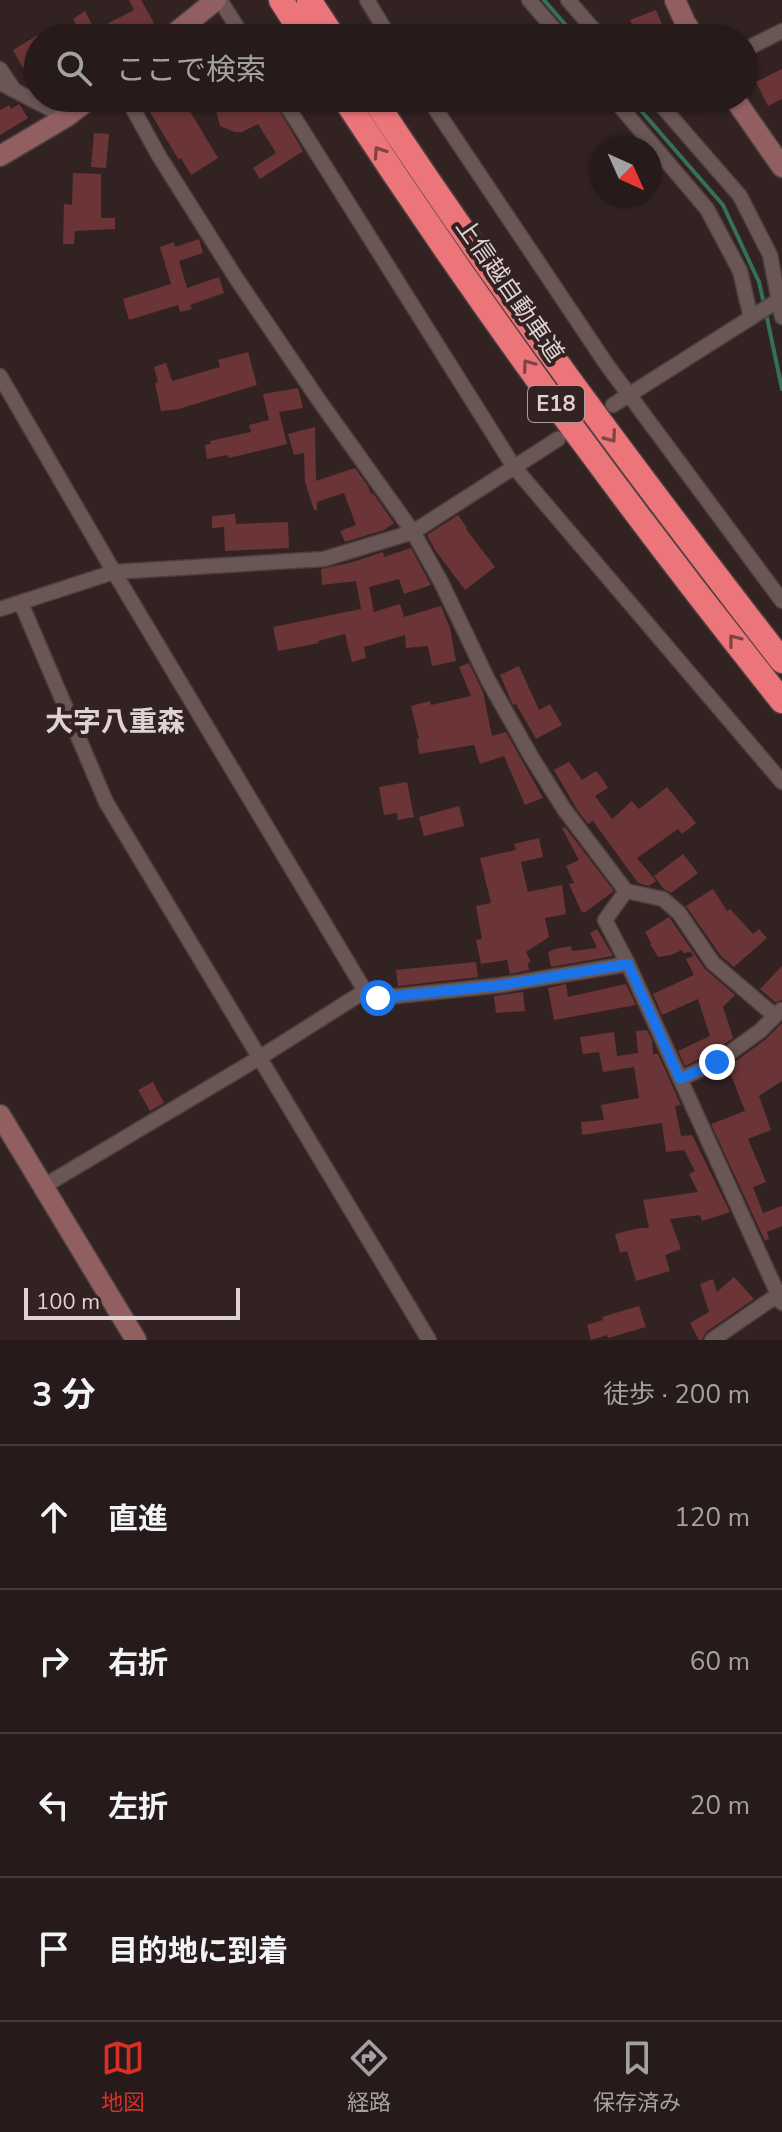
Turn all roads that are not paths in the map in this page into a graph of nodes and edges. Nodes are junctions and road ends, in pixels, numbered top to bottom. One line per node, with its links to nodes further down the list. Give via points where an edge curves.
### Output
1 (218, 0): 8 (street); 9 (street)
2 (281, 0): 10 (highway)
3 (309, 0): 11 (highway)
4 (367, 0): 12 (street)
5 (529, 0): 13 (street)
6 (568, 0): 14 (street)
7 (675, 0): 15 (street)
8 (187, 24)
9 (234, 24)
10 (296, 24)
11 (325, 24)
12 (382, 24)
13 (550, 24)
14 (589, 24)
15 (686, 24)
16 (782, 31): 17 (street)
17 (758, 43)
18 (0, 69): 19 (street)
19 (7, 87)
20 (56, 112): 30 (street)
21 (73, 112): 30 (street)
22 (135, 112): 41 (street, via 236,278)
23 (291, 112): 40 (street)
24 (353, 112): 47 (highway, 上信越自動車道 / E18, one-way to 24, via 586,445)
25 (382, 112): 46 (highway, 上信越自動車道 / E18, one-way to 46, via 575,388)
26 (437, 112): 37 (street)
27 (625, 112): 34 (street, via 707,209 740,271)
28 (667, 112): 33 (street, via 740,196 770,255)
29 (744, 112): 32 (street)
30 (66, 117): 31 (street)
31 (0, 156)
32 (782, 167)
33 (778, 300): 34 (street); 35 (street)
34 (753, 316): 37 (street)
35 (782, 317)
36 (0, 376): 42 (street)
37 (630, 394): 38 (street); 43 (street)
38 (613, 405)
39 (558, 439): 40 (street)
40 (514, 467): 41 (street); 48 (street)
41 (413, 532): 42 (street, via 324,559); 49 (street, via 525,745 564,809)
42 (114, 572): 44 (street); 51 (street)
43 (782, 601)
44 (21, 603): 45 (street); 53 (street, via 106,802)
45 (0, 609)
46 (782, 661)
47 (782, 701)
48 (782, 782)
49 (626, 891): 50 (street, via 605,920); 52 (street, via 663,899 713,963)
50 (628, 964): 51 (street, via 378,998); 54 (street)
51 (365, 991): 53 (street)
52 (778, 1012): 54 (street, via 717,1062)
53 (259, 1058): 56 (street); 59 (street)
54 (680, 1079): 57 (street)
55 (0, 1115): 56 (street)
56 (44, 1186): 58 (street)
57 (781, 1296): 60 (street)
58 (136, 1340)
59 (429, 1340)
60 (712, 1340)

